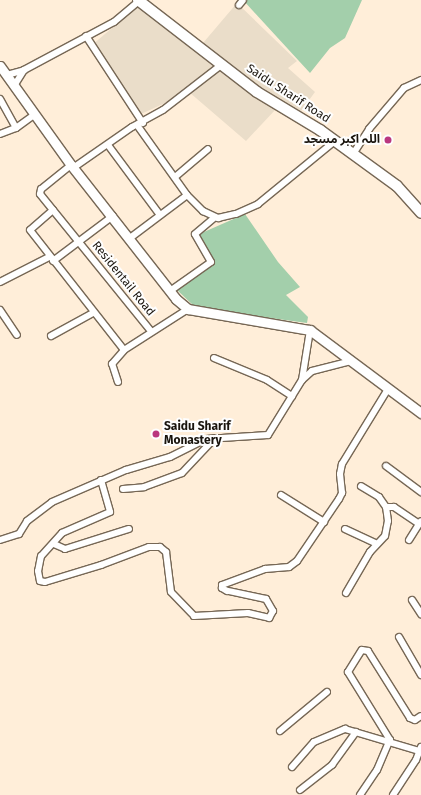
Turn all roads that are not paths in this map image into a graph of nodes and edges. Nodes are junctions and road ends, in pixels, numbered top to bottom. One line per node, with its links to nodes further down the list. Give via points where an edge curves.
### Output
1 (137, 1): 2 (street, via 114,22); 3 (main road, Saidu Sharif Road)
2 (86, 36): 5 (street); 11 (street)
3 (221, 65): 11 (street); 15 (main road, Saidu Sharif Road, via 257,92)
4 (0, 66): 6 (street)
5 (24, 70): 6 (street); 8 (street)
6 (7, 75): 8 (street)
7 (421, 80): 18 (street, via 404,88 369,129)
8 (14, 86): 10 (street)
9 (0, 99): 13 (street)
10 (34, 115): 13 (street); 19 (street)
11 (144, 122): 12 (street)
12 (137, 125): 16 (street); 20 (street)
13 (16, 128): 14 (street)
14 (0, 134)
15 (335, 141): 18 (main road, Saidu Sharif Road); 26 (street, via 258,204 236,214)
16 (108, 145): 19 (street); 24 (street)
17 (208, 149): 20 (street)
18 (353, 154): 23 (main road, Saidu Sharif Road, via 397,186)
19 (72, 167): 22 (street, Residentail Road, via 40,191); 25 (street)
20 (175, 177): 21 (street)
21 (187, 195): 24 (street); 26 (street, via 203,211)
22 (53, 210): 28 (street, Residentail Road); 29 (street, via 30,230)
23 (421, 213)
24 (160, 215): 27 (street)
25 (113, 216): 27 (street); 28 (street)
26 (215, 217): 31 (street, via 195,234 211,262)
27 (130, 238): 31 (street)
28 (78, 242): 29 (street); 36 (street, Residentail Road)
29 (51, 259): 30 (street); 34 (street)
30 (0, 282)
31 (170, 292): 32 (street)
32 (188, 309): 35 (street); 36 (street)
33 (0, 310): 37 (street)
34 (93, 313): 38 (street); 39 (street)
35 (310, 330): 41 (street); 42 (street)
36 (151, 331): 39 (street)
37 (18, 335)
38 (51, 336)
39 (124, 350): 43 (street, via 112,364)
40 (214, 358): 45 (street, via 266,380)
41 (352, 361): 42 (street, via 312,371); 44 (street)
42 (302, 380): 45 (street)
43 (118, 382)
44 (388, 389): 46 (street); 55 (street, via 342,464 342,493)
45 (292, 396): 47 (street, via 268,435)
46 (421, 413)
47 (215, 438): 49 (street, via 170,457); 51 (street, via 182,473 144,487)
48 (386, 466): 52 (street)
49 (101, 480): 59 (street, via 52,502 27,521 20,534); 61 (street, via 110,512 65,531)
50 (362, 486): 54 (street, via 380,497)
51 (123, 489)
52 (421, 492)
53 (281, 495): 55 (street)
54 (386, 507): 56 (street, via 394,507); 62 (street, via 388,521 385,536)
55 (324, 522): 61 (street, via 293,565 246,574 222,585 227,591 266,599 273,611 269,618 248,614 194,616 171,592 166,552 160,547 149,547 101,565 41,582 38,577 40,558)
56 (420, 523): 60 (street)
57 (129, 528): 61 (street, via 65,549)
58 (345, 529): 62 (street)
59 (0, 540)
60 (409, 540)
61 (54, 544)
62 (377, 544): 63 (street)
63 (346, 593)
64 (412, 600): 65 (street)
65 (421, 614)
66 (399, 637): 67 (street)
67 (421, 675)
68 (327, 692): 70 (street)
69 (421, 716): 72 (street, via 415,720 410,718 368,650 362,650 348,672 390,740)
70 (280, 731)
71 (356, 732): 72 (street); 74 (street, via 345,729 318,740); 75 (street, via 332,765)
72 (387, 743): 73 (street); 76 (street, via 377,770)
73 (420, 749): 77 (street, via 416,760)
74 (292, 767)
75 (300, 790)
76 (360, 795)
77 (393, 795)

